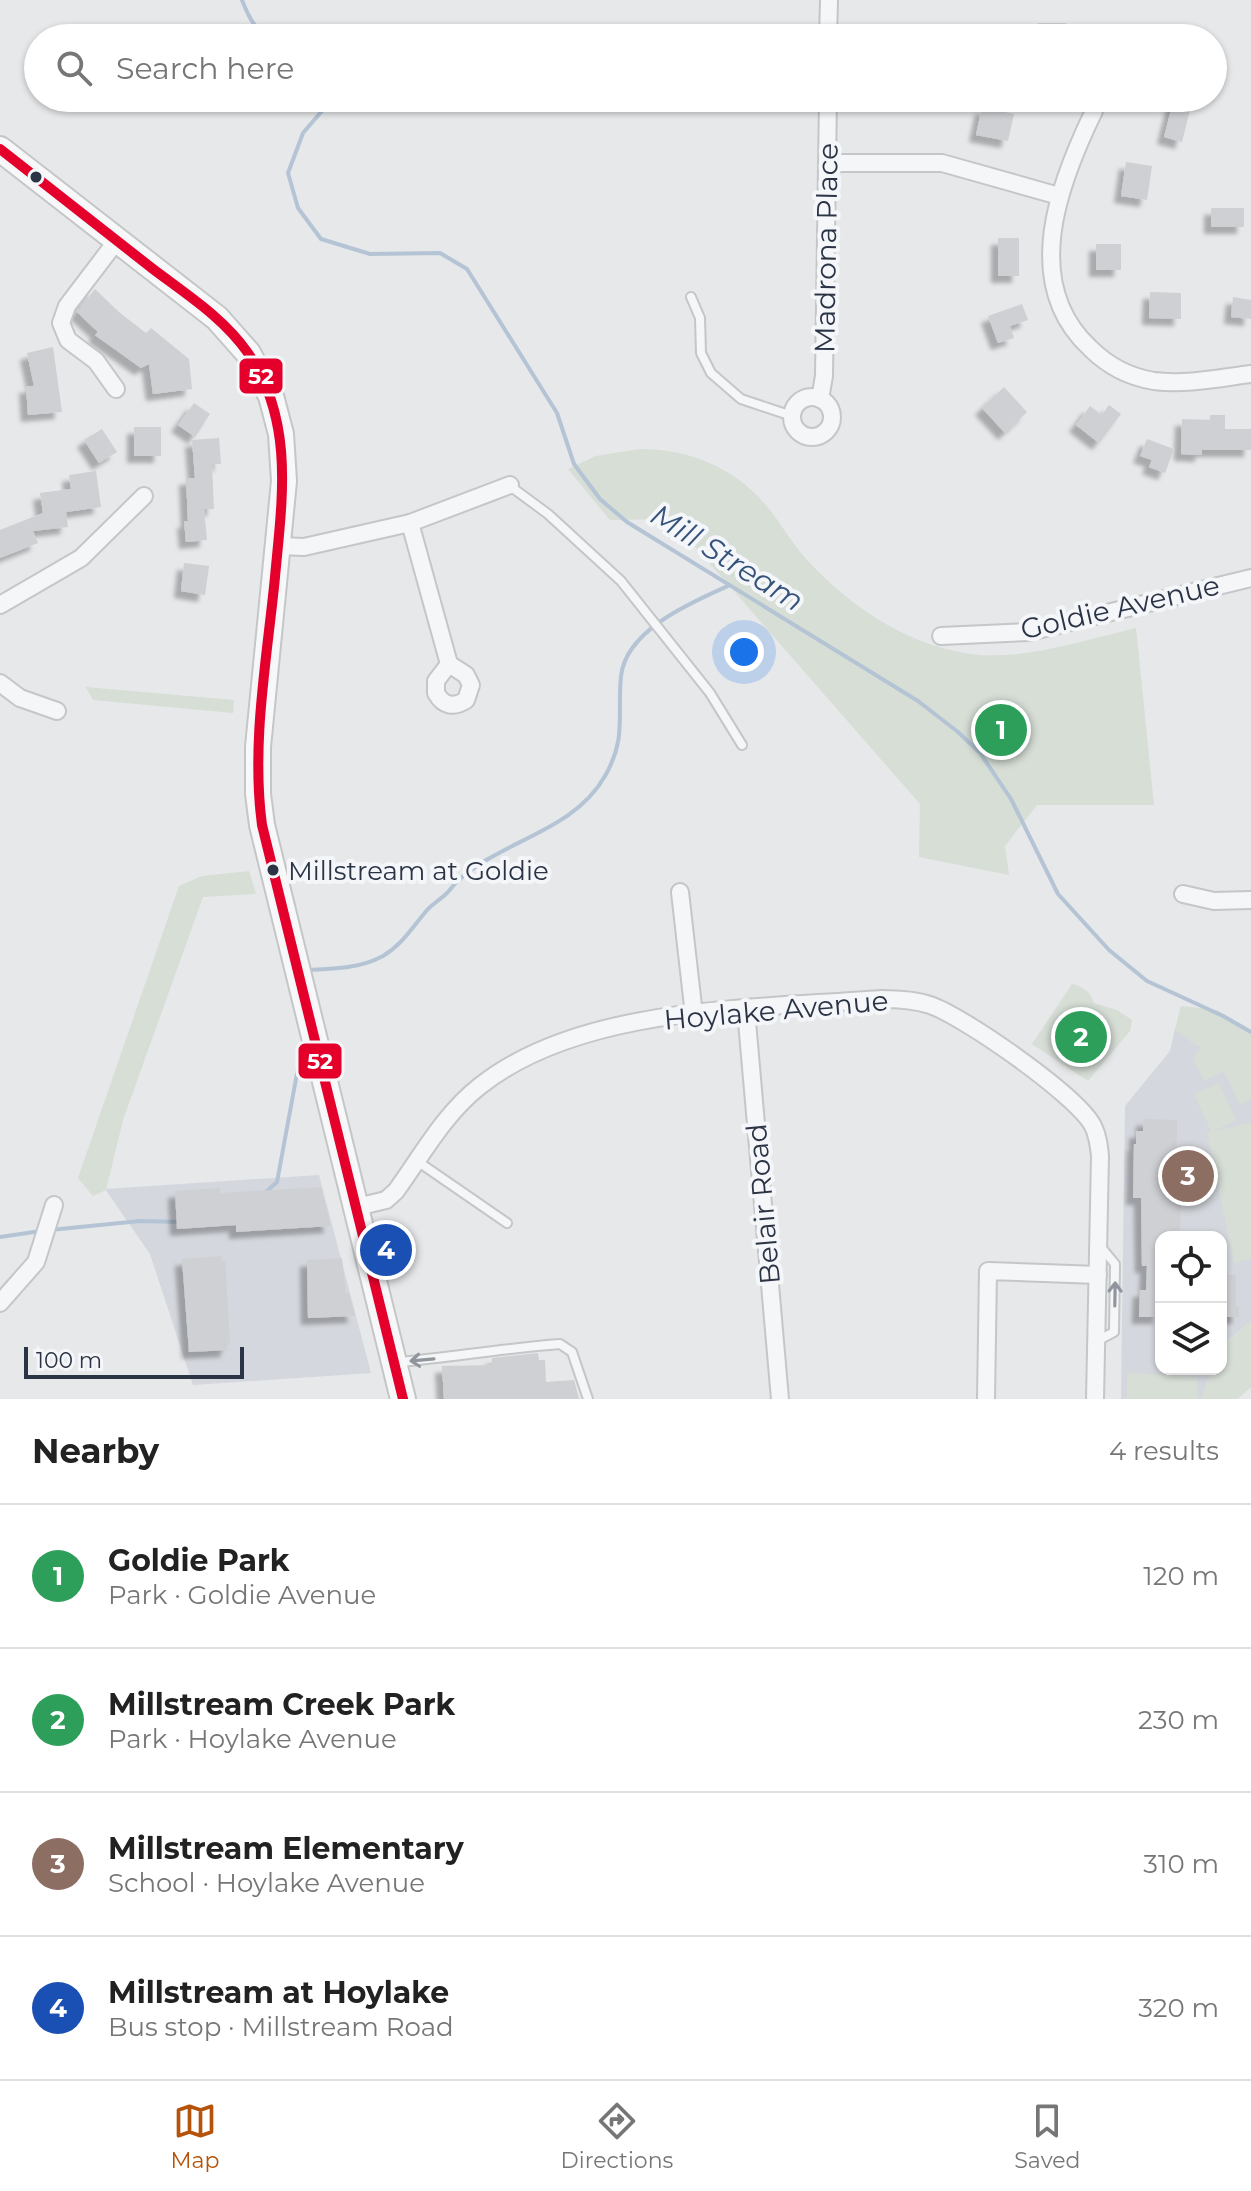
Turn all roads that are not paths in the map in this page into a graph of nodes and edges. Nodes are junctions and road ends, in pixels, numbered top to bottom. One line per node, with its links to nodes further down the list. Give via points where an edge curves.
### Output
1 (829, 0): 2 (street)
2 (828, 24)
3 (828, 112): 6 (street, Madrona Place)
4 (1094, 112): 7 (street)
5 (0, 149): 8 (main road)
6 (827, 163): 7 (street, via 942,163); 12 (street, Madrona Place)
7 (1059, 196): 10 (street, via 1050,274 1068,322 1095,354 1122,371 1156,381)
8 (118, 239): 11 (street, via 67,306 61,323 68,340 96,361); 17 (main road, via 217,318 260,373 277,415 284,454)
9 (691, 297): 13 (lane, via 700,318 701,353 711,373 741,399)
10 (1251, 374)
11 (116, 389)
12 (820, 399): 13 (street, via 801,400); 13 (street, Madrona Place, via 827,404 831,422 818,436 799,432)
13 (792, 416)
14 (510, 485): 16 (street); 24 (lane, via 621,581 710,693)
15 (144, 496): 19 (street, via 81,558)
16 (410, 523): 17 (street, via 304,547); 21 (street)
17 (279, 546): 32 (main road, via 258,794)
18 (1251, 578): 20 (street, Goldie Avenue, via 1029,632)
19 (0, 605)
20 (941, 636)
21 (449, 664)
22 (0, 683): 23 (street, via 20,698)
23 (57, 711)
24 (742, 745)
25 (680, 892): 29 (street)
26 (1183, 894): 27 (street, via 1214,901)
27 (1251, 900)
28 (746, 1010): 29 (street, Hoylake Avenue); 34 (street, Hoylake Avenue, via 902,999 932,1005 983,1035 1047,1080 1093,1125 1100,1156); 41 (street, Belair Road)
29 (694, 1015): 30 (street, Hoylake Avenue, via 614,1025 556,1042 478,1087)
30 (417, 1161): 32 (street, Hoylake Avenue, via 386,1200); 33 (lane)
31 (54, 1205): 36 (street, via 36,1262)
32 (357, 1207): 38 (main road)
33 (507, 1223)
34 (1098, 1244): 35 (street, Hoylake Avenue); 37 (lane, one-way to 34, via 1114,1332 1115,1264)
35 (1098, 1275): 37 (street, Hoylake Avenue); 42 (street, via 988,1271)
36 (0, 1303)
37 (1097, 1341): 43 (street, Hoylake Avenue)
38 (394, 1362): 39 (main road); 40 (lane, one-way to 38, via 572,1352 560,1344)
39 (403, 1399)
40 (588, 1399)
41 (780, 1399)
42 (986, 1399)
43 (1095, 1399)

